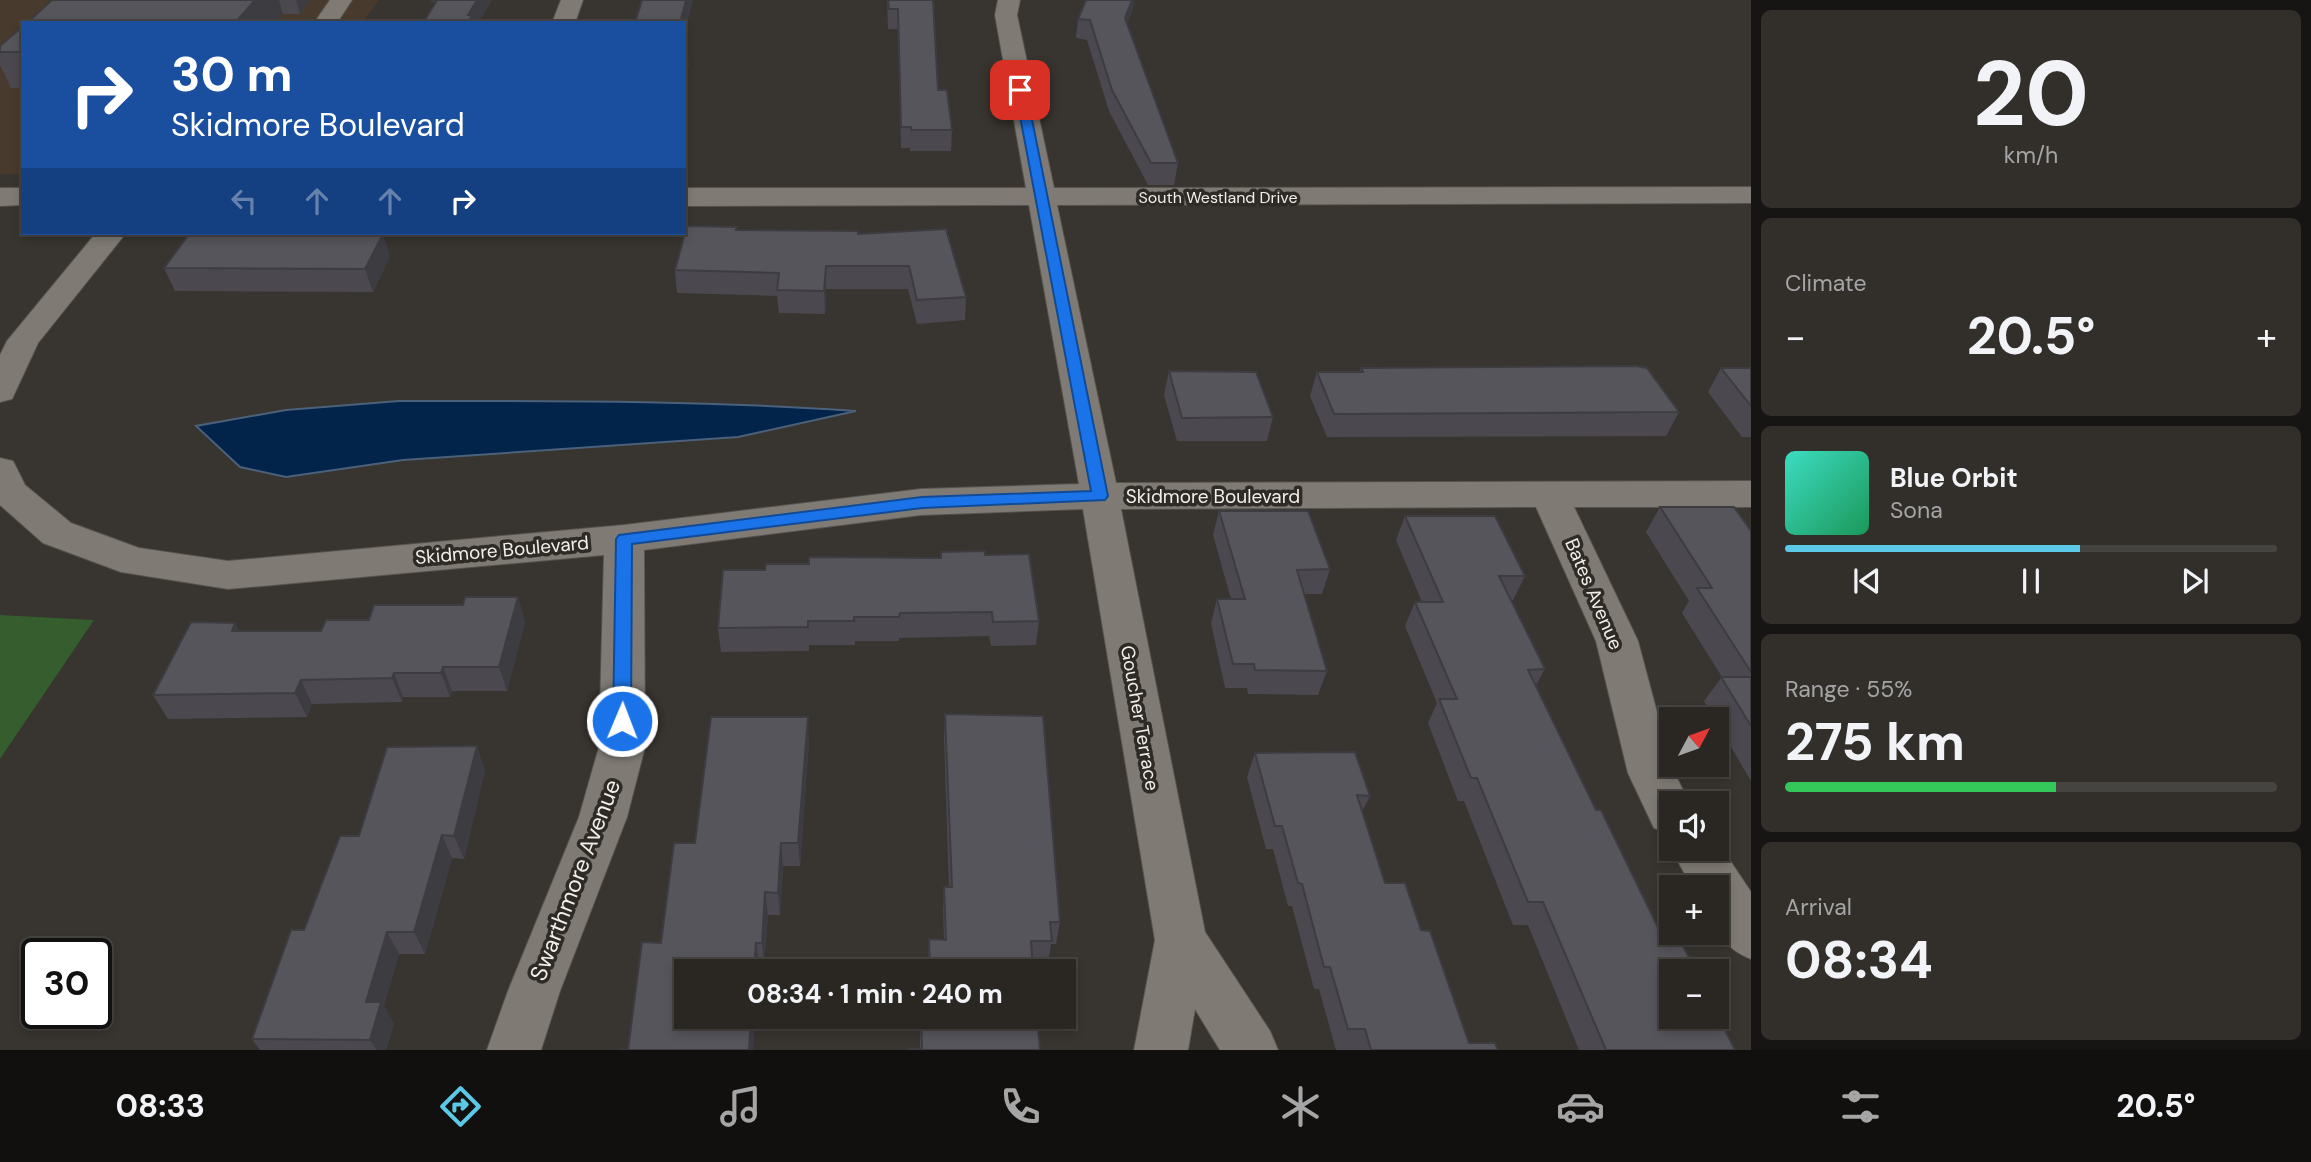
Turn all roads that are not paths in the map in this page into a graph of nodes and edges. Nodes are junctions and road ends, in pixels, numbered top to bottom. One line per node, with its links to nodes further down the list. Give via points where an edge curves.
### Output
1 (341, 0): 4 (street)
2 (572, 0): 5 (street)
3 (1009, 0): 10 (street, Goucher Terrace, via 1006,15)
4 (326, 21)
5 (564, 21)
6 (1751, 195): 10 (street, South Westland Drive)
7 (0, 197): 8 (street)
8 (21, 197)
9 (686, 197): 10 (street, South Westland Drive)
10 (1041, 198): 15 (street, Goucher Terrace)
11 (109, 235): 12 (street, via 23,341)
12 (0, 391)
13 (0, 470): 17 (street, Skidmore Boulevard, via 9,492 57,533 135,562 228,575)
14 (1751, 494): 16 (street, Skidmore Boulevard)
15 (1100, 496): 16 (street, Skidmore Boulevard); 17 (street, Skidmore Boulevard, via 922,502); 21 (street, Goucher Terrace)
16 (1549, 496): 18 (street, Bates Avenue, via 1582,559 1617,643)
17 (624, 539): 22 (street, Swarthmore Avenue, via 621,747 616,772)
18 (1660, 791)
19 (1703, 861): 20 (street)
20 (1751, 935)
21 (1181, 940): 23 (street, Goucher Terrace); 24 (street, Goucher Terrace)
22 (514, 1050)
23 (1161, 1050)
24 (1251, 1050)

